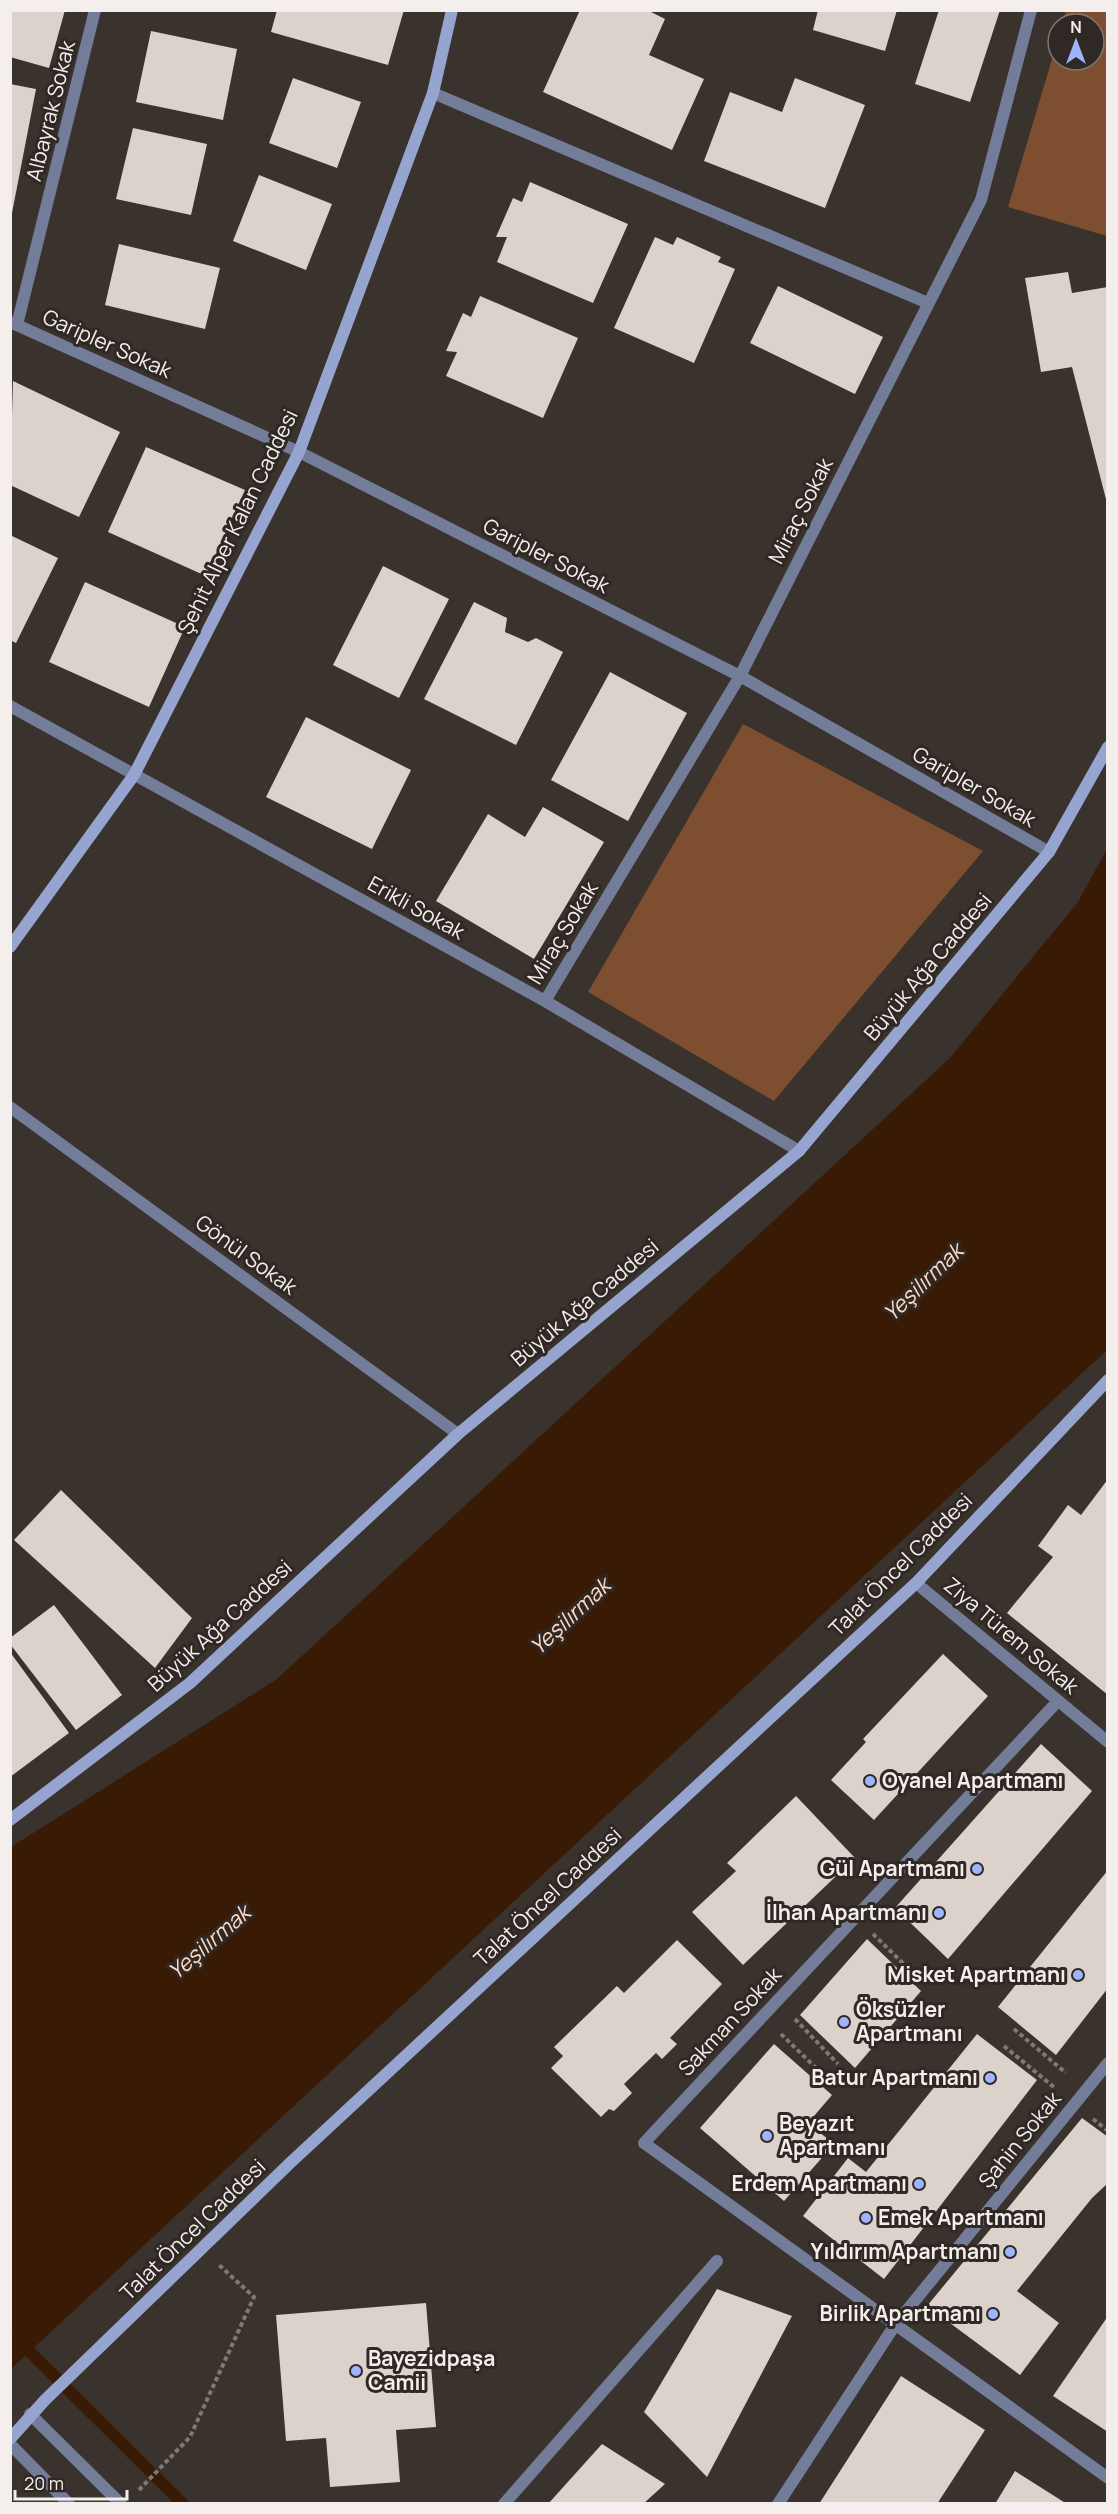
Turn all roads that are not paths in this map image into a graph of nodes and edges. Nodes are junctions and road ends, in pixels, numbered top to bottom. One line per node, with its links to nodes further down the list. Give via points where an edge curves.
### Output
1 (95, 10): 6 (street, Albayrak Sokak)
2 (452, 10): 4 (street, Şehit Alper Kalan Caddesi)
3 (1031, 10): 5 (street, Miraç Sokak, via 981,200)
4 (433, 93): 5 (street); 7 (street, Şehit Alper Kalan Caddesi)
5 (928, 303): 8 (street, Miraç Sokak)
6 (14, 324): 7 (street, Garipler Sokak)
7 (299, 452): 8 (street, Garipler Sokak); 11 (street, Şehit Alper Kalan Caddesi)
8 (740, 676): 12 (street, Garipler Sokak); 14 (street, Miraç Sokak)
9 (10, 706): 11 (street, Erikli Sokak)
10 (1107, 747): 12 (street, Büyük Ağa Caddesi)
11 (134, 775): 13 (street, Şehit Alper Kalan Caddesi); 14 (street, Erikli Sokak)
12 (1049, 852): 16 (street, Büyük Ağa Caddesi)
13 (10, 946)
14 (545, 1002): 16 (street, Erikli Sokak)
15 (10, 1107): 18 (street, Gönül Sokak)
16 (799, 1151): 18 (street, Büyük Ağa Caddesi)
17 (1107, 1380): 19 (street, Talat Öncel Caddesi)
18 (458, 1434): 22 (street, Büyük Ağa Caddesi, via 190,1683)
19 (916, 1583): 20 (street, Ziya Türem Sokak); 26 (street, Talat Öncel Caddesi, via 290,2163)
20 (1058, 1701): 21 (street, Ziya Türem Sokak); 25 (street, Sakman Sokak, via 644,2143)
21 (1107, 1742)
22 (10, 1820)
23 (1107, 2063): 25 (street, Şahin Sokak)
24 (717, 2261): 32 (street)
25 (895, 2325): 29 (street, Sakman Sokak); 33 (street)
26 (30, 2414): 27 (street, Talat Öncel Caddesi); 31 (street)
27 (10, 2439)
28 (10, 2444): 30 (street)
29 (1107, 2478)
30 (69, 2504)
31 (121, 2504)
32 (504, 2504)
33 (778, 2504)

